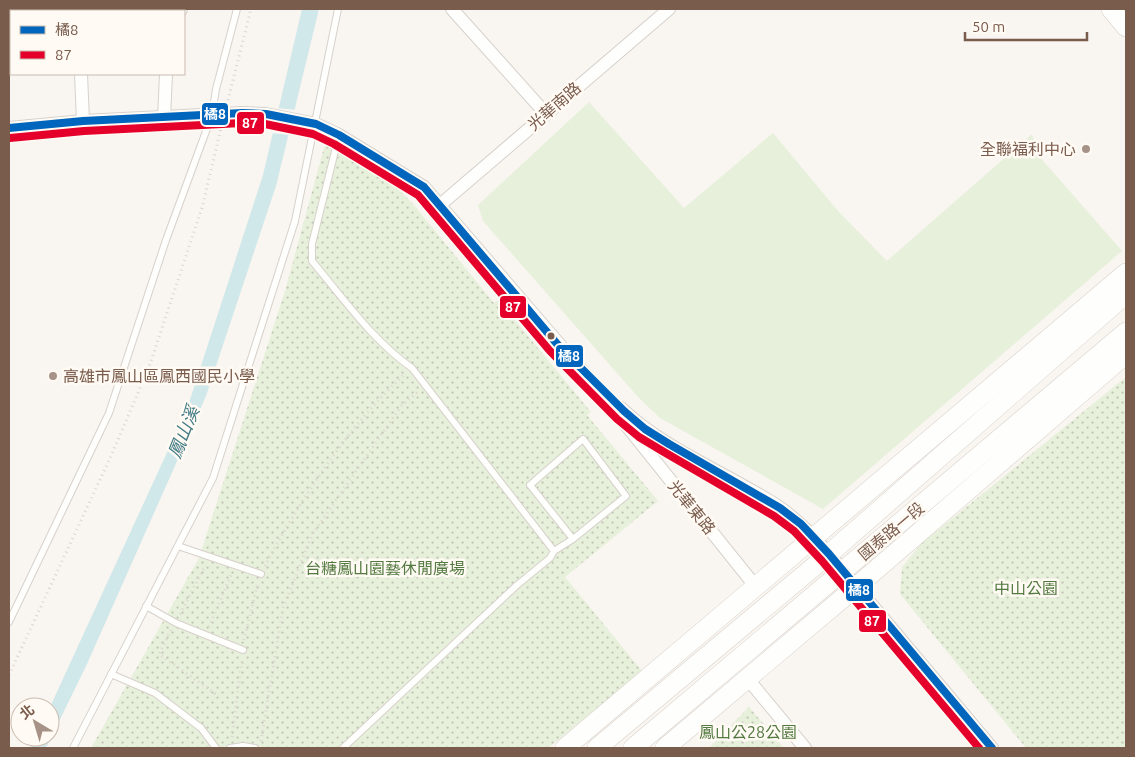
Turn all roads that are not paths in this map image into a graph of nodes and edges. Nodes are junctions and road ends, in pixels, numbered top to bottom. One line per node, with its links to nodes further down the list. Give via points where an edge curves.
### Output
1 (237, 9): 10 (lane, via 216,89)
2 (338, 9): 13 (lane)
3 (452, 9): 9 (street)
4 (1111, 9): 6 (street)
5 (667, 10): 9 (street, 光華南路)
6 (1126, 27)
7 (81, 75): 12 (street)
8 (166, 75): 11 (street)
9 (546, 114): 16 (street, 光華南路)
10 (218, 115): 11 (street); 13 (street, 光華東路, via 266,114); 34 (lane, via 166,240 109,413)
11 (164, 118): 12 (street)
12 (83, 121): 14 (street)
13 (316, 124): 15 (street, 光華東路); 26 (lane, via 295,221 251,362 213,478)
14 (9, 128)
15 (339, 135): 16 (street, 光華東路, via 424,187); 27 (lane, via 312,244 312,261 367,326 397,358 412,368)
16 (440, 205): 21 (street, 光華東路)
17 (1126, 274): 22 (street)
18 (1126, 294): 23 (street, 國泰路一段)
19 (1126, 332): 29 (street, 國泰路一段)
20 (1126, 354): 32 (street, 國泰路一段)
21 (590, 380): 24 (street, 光華東路, via 645,429 780,508); 31 (street, 光華東路)
22 (898, 466): 23 (street, 國泰路一段); 24 (street)
23 (911, 481): 28 (street, 國泰路一段)
24 (815, 538): 28 (street, 光華東路); 31 (street)
25 (573, 540): 25 (lane, via 626,496 583,439 530,485); 27 (lane)
26 (178, 546): 30 (lane); 33 (lane)
27 (554, 551): 42 (lane)
28 (829, 554): 29 (street, 光華東路); 44 (street, 國泰路一段)
29 (844, 571): 32 (street, 光華東路); 45 (street, 國泰路一段)
30 (261, 574)
31 (756, 587): 43 (street)
32 (856, 587): 37 (street, 國泰路一段); 48 (street, 光華東路)
33 (146, 606): 35 (lane, via 176,623); 36 (lane)
34 (9, 622)
35 (243, 650)
36 (111, 674): 38 (lane); 39 (lane, via 155,693 201,728)
37 (747, 678): 46 (street, 國泰路一段); 47 (street)
38 (73, 748)
39 (216, 748)
40 (231, 748): 41 (lane)
41 (255, 748)
42 (343, 748)
43 (565, 748)
44 (597, 748)
45 (633, 748)
46 (665, 748)
47 (805, 748)
48 (992, 748)

